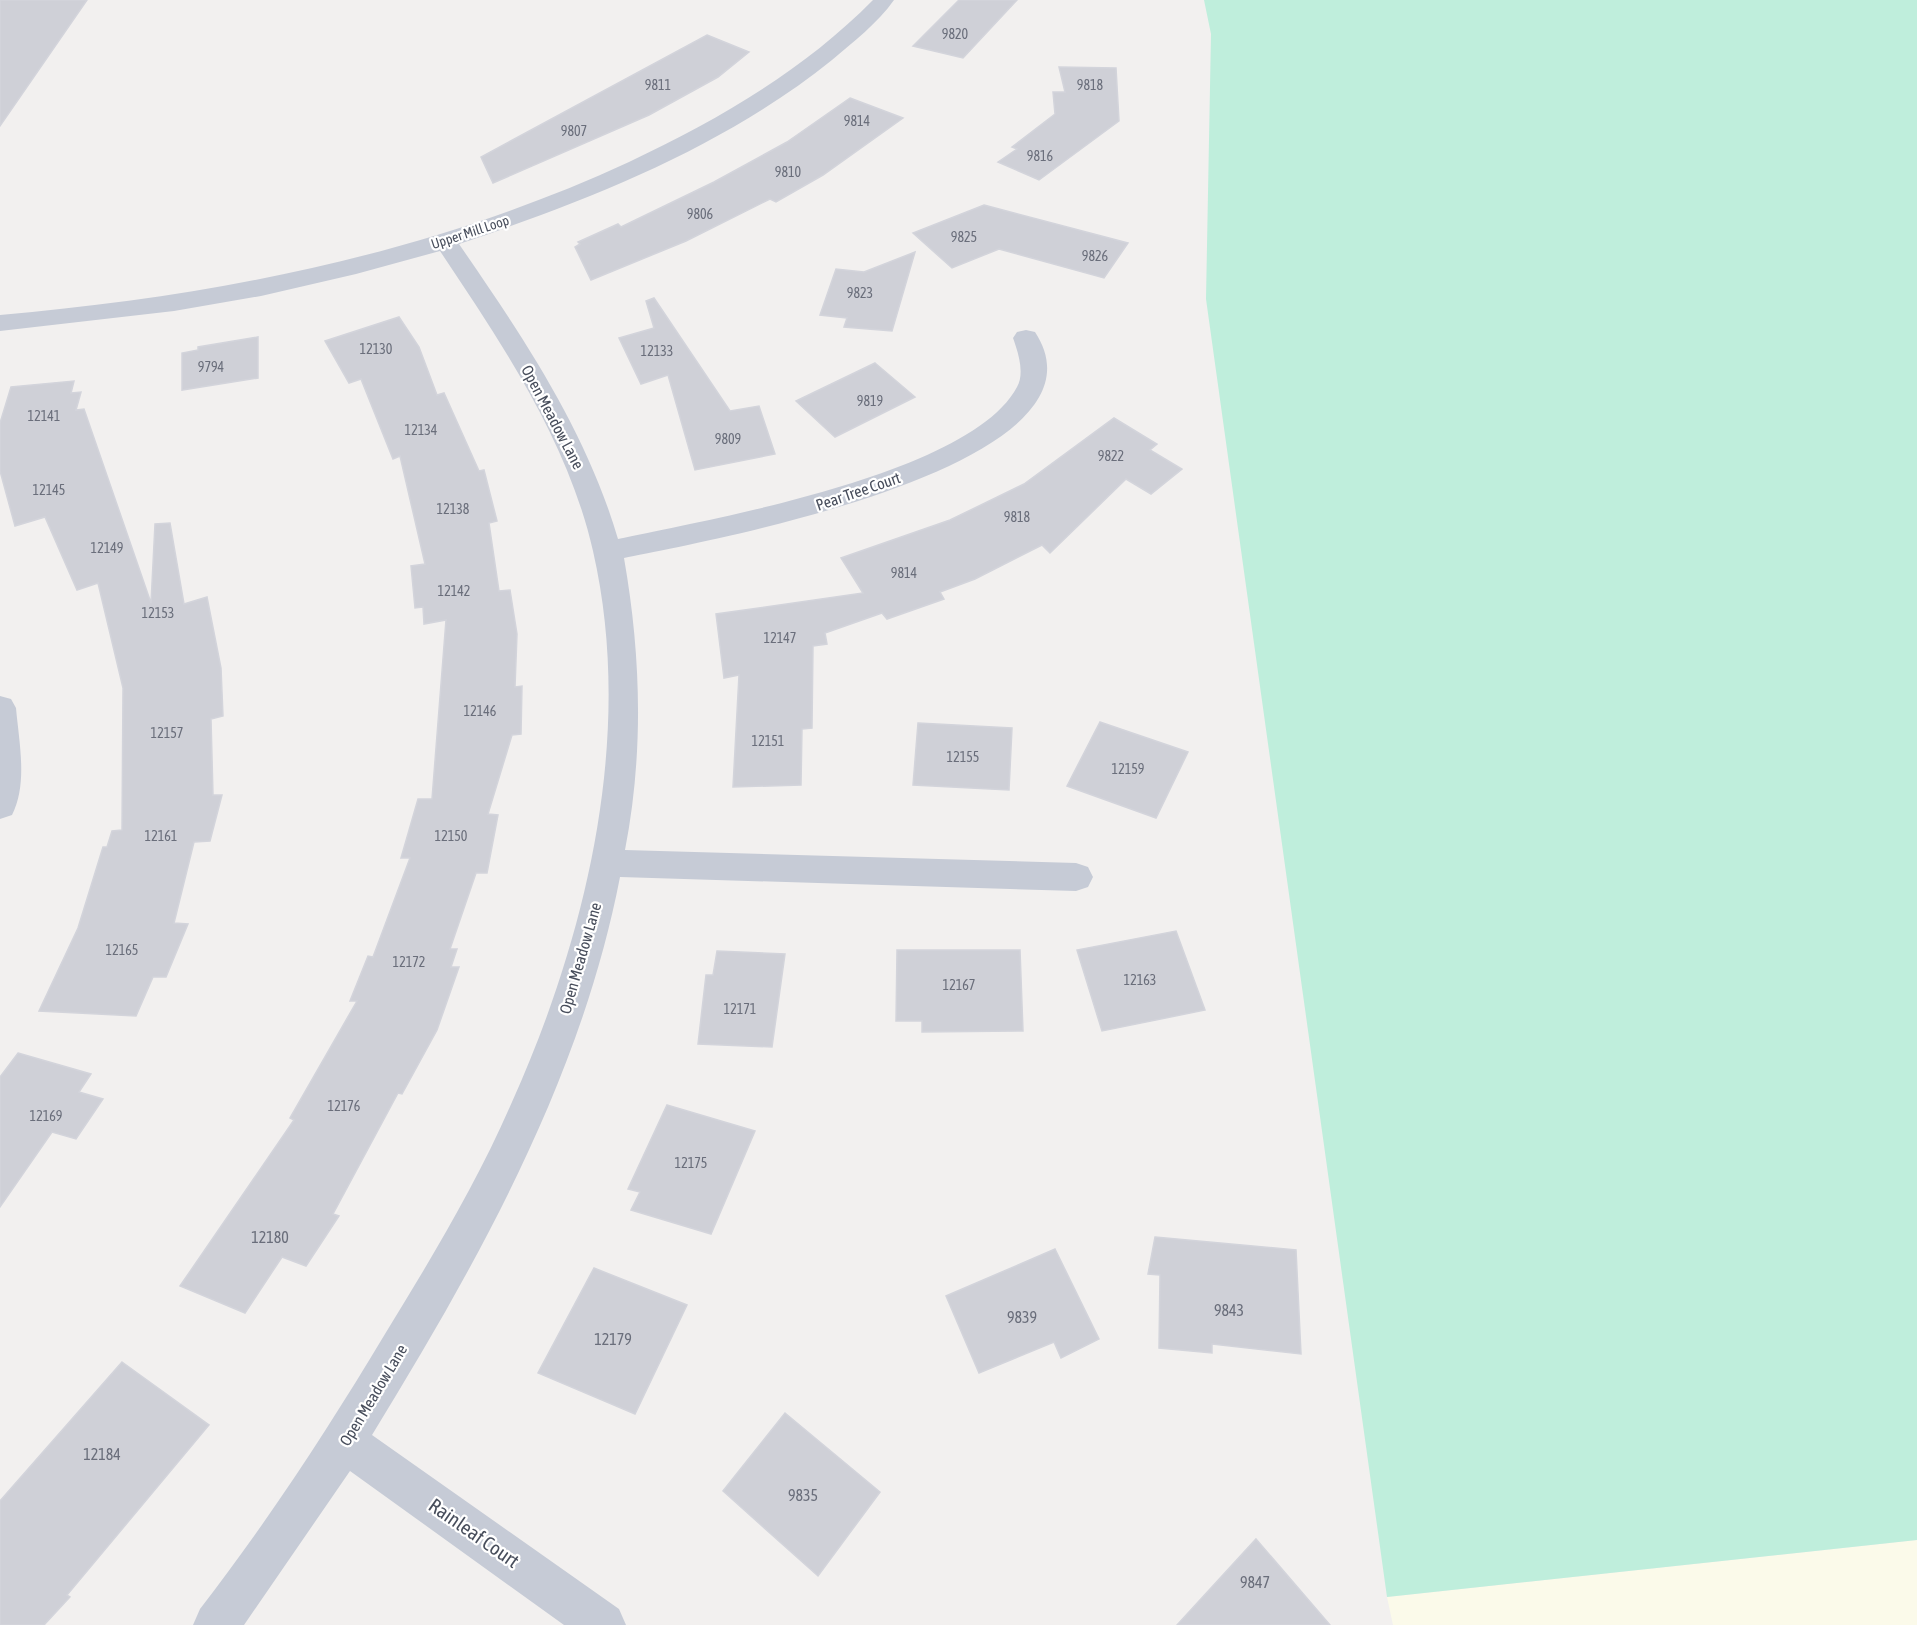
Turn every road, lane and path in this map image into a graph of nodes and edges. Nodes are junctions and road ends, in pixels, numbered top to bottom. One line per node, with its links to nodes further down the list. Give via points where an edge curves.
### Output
1 (884, 0): 2 (street, Upper Mill Loop, via 806,69 714,129 580,192)
2 (445, 241): 3 (street, Upper Mill Loop, via 259,288 153,307); 5 (street, Open Meadow Lane, via 490,306 556,416 586,480)
3 (0, 323)
4 (1026, 338): 5 (street, Pear Tree Court, via 1034,364 1031,387 1020,408 1000,428 962,449 887,482 811,507)
5 (608, 551): 8 (street, Open Meadow Lane, via 623,665 622,757)
6 (0, 708): 7 (street, via 5,770)
7 (0, 806)
8 (607, 863): 9 (street); 10 (street, Open Meadow Lane, via 575,985 530,1104 467,1234)
9 (1076, 877)
10 (345, 1442): 11 (street, Open Meadow Lane); 12 (street, Rainleaf Court)
11 (216, 1625)
12 (603, 1625)

